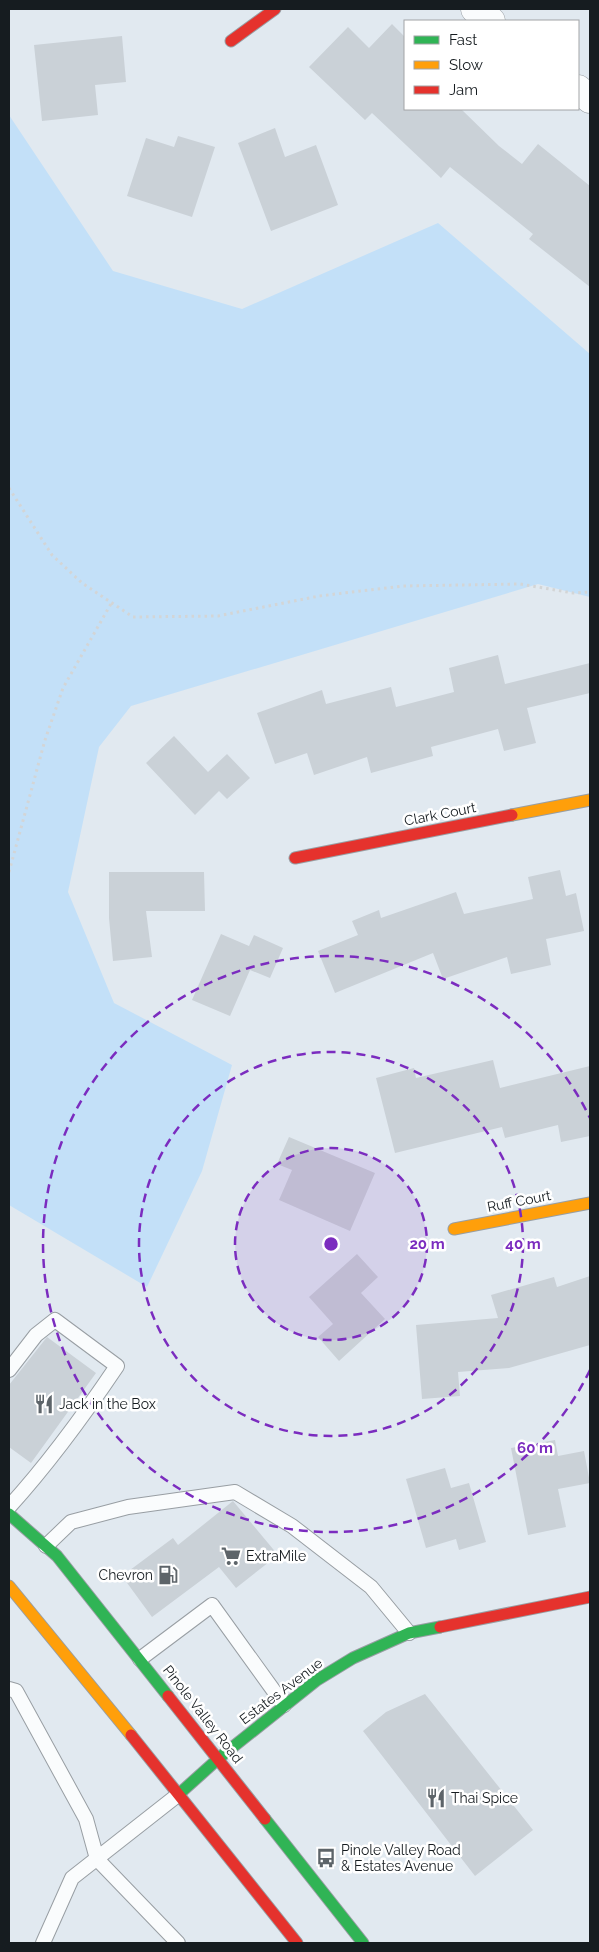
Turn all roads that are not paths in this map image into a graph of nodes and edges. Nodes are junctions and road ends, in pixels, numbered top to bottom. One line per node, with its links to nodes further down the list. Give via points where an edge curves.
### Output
1 (275, 9): 4 (main road)
2 (475, 9): 3 (street)
3 (490, 20)
4 (231, 41)
5 (579, 90): 6 (street)
6 (590, 99)
7 (590, 800): 8 (main road, Clark Court)
8 (296, 858)
9 (590, 1203): 10 (main road, Ruff Court)
10 (454, 1229)
11 (9, 1370): 12 (lane, via 36,1335 55,1320 118,1366 90,1407)
12 (9, 1507)
13 (9, 1514): 14 (main road, Pinole Valley Road)
14 (46, 1546): 17 (lane, via 71,1522 128,1507 235,1492 292,1526 371,1588); 18 (main road, Pinole Valley Road, via 58,1556)
15 (9, 1586): 22 (main road)
16 (590, 1597): 17 (main road, Estates Avenue)
17 (409, 1633): 20 (main road, Estates Avenue, via 353,1658)
18 (140, 1659): 20 (lane, via 212,1605); 21 (main road, Pinole Valley Road)
19 (9, 1689): 23 (lane, via 16,1691 86,1819)
20 (284, 1705): 21 (main road, Estates Avenue)
21 (219, 1758): 22 (main road, Estates Avenue); 27 (main road, Pinole Valley Road)
22 (179, 1794): 23 (lane); 26 (main road)
23 (97, 1859): 24 (lane, via 72,1878); 25 (lane)
24 (43, 1943)
25 (178, 1943)
26 (297, 1943)
27 (363, 1943)

